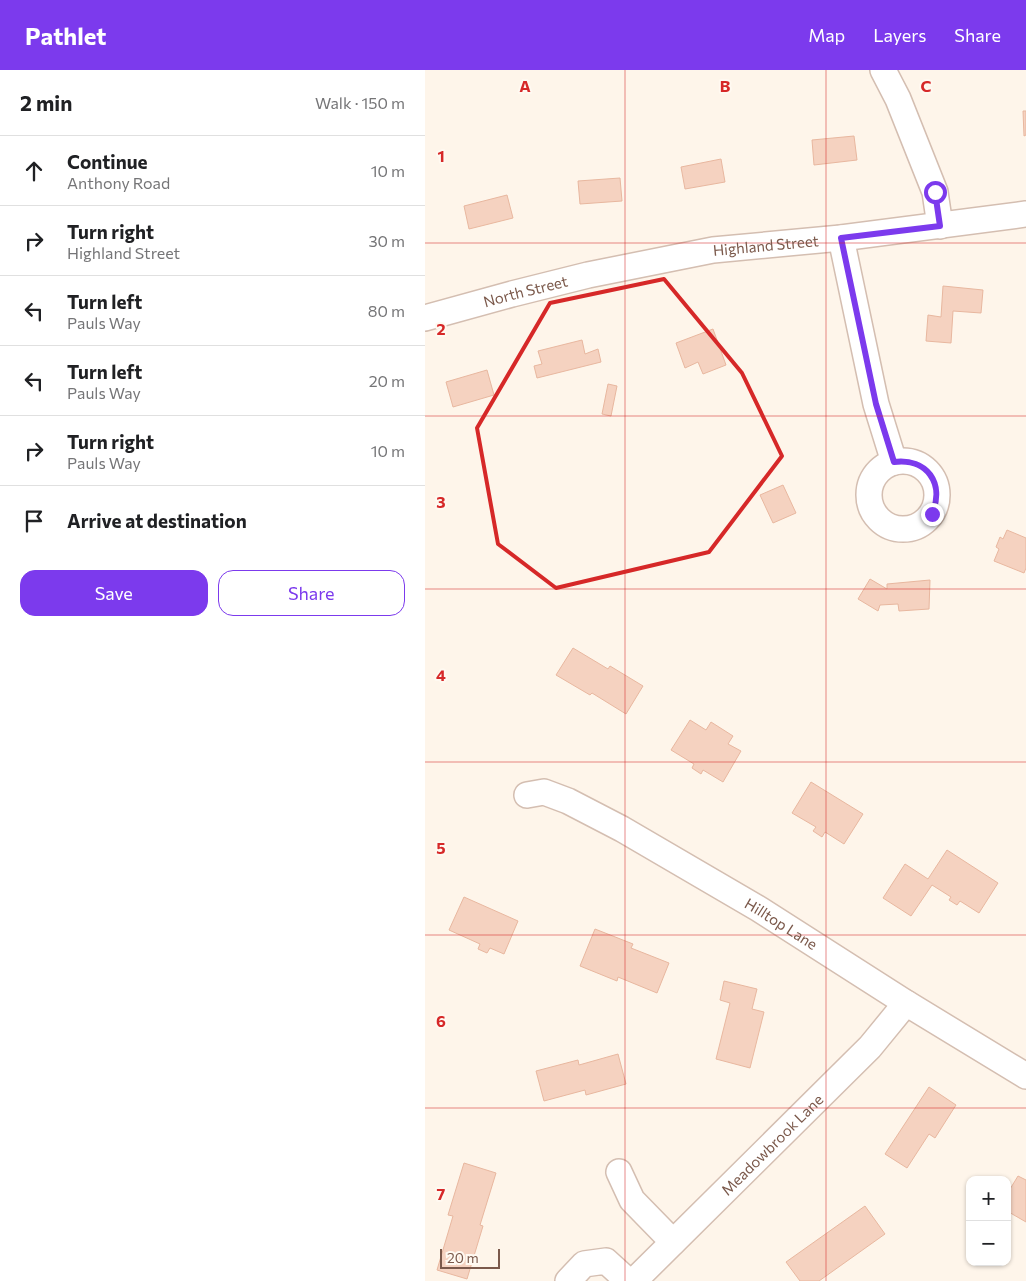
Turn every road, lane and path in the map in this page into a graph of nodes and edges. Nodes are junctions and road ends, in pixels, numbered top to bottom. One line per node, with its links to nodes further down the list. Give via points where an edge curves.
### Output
1 (883, 70): 3 (street, via 935,192)
2 (1026, 214): 3 (street, Highland Street)
3 (940, 226): 4 (street, Highland Street)
4 (841, 238): 5 (street, Highland Street, via 713,250); 7 (street, via 876,404)
5 (625, 268): 6 (street, North Street)
6 (425, 318)
7 (894, 462)
8 (527, 795): 9 (street, Hilltop Lane, via 545,792 622,829 759,909)
9 (906, 1003): 10 (street, Hilltop Lane); 12 (street, Meadowbrook Lane, via 870,1047)
10 (1026, 1076)
11 (619, 1172): 12 (street, via 632,1200)
12 (673, 1242): 15 (street, Meadowbrook Lane)
13 (568, 1281): 14 (street, via 584,1264 606,1261)
14 (628, 1281)
15 (634, 1281)

